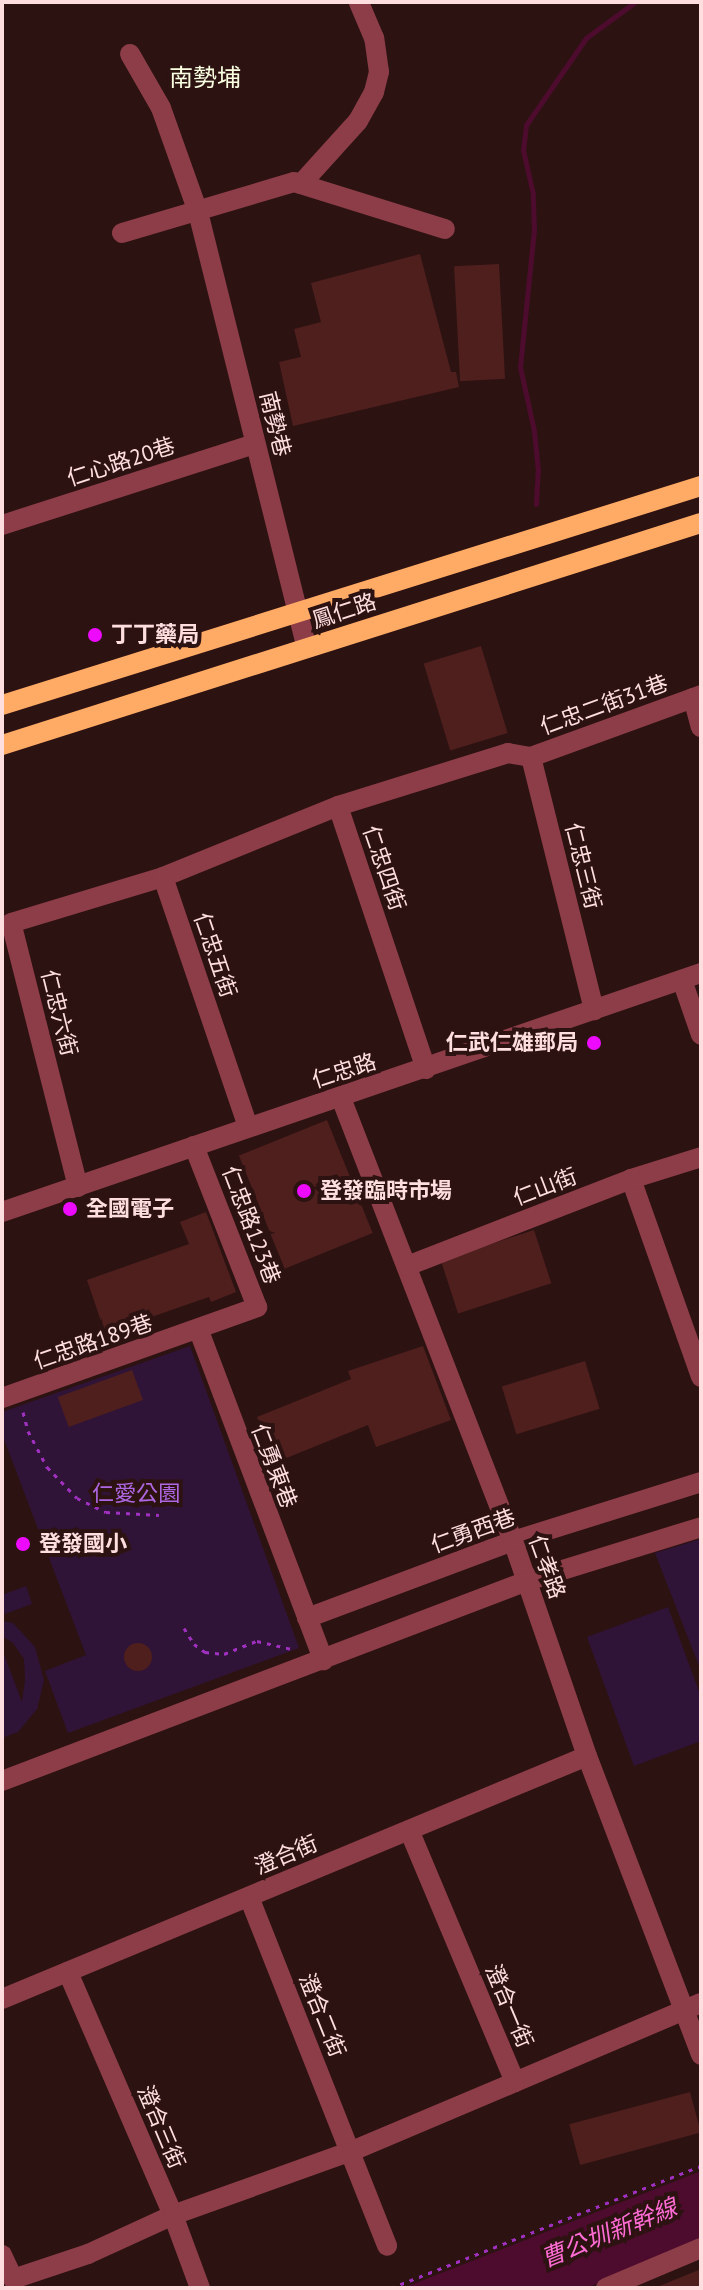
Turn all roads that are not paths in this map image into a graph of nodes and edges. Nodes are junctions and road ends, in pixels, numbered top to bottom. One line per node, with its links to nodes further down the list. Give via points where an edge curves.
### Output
1 (359, 2): 3 (street, via 374,38 379,72 374,92 358,121)
2 (130, 54): 4 (street, 南勢巷, via 161,108)
3 (301, 184): 4 (street, via 281,184); 5 (street)
4 (198, 212): 6 (street); 7 (street, 南勢巷)
5 (445, 229)
6 (122, 233)
7 (255, 444): 10 (street, 仁心路20巷); 11 (street, 南勢巷)
8 (701, 486): 11 (main road, 鳳仁路)
9 (701, 523): 12 (main road, 鳳仁路)
10 (2, 525)
11 (296, 610): 12 (street, 南勢巷); 14 (main road, 鳳仁路)
12 (307, 648): 16 (main road, 鳳仁路)
13 (697, 697): 15 (street); 17 (street, 仁忠二街31巷)
14 (2, 705)
15 (701, 727)
16 (2, 745)
17 (531, 757): 18 (street, 仁忠四街, via 508,753); 22 (street, 仁忠三街)
18 (338, 806): 19 (street); 24 (street, 仁忠四街)
19 (163, 877): 20 (street, 仁忠六街); 26 (street, 仁忠五街)
20 (7, 924): 30 (street, 仁忠六街)
21 (692, 976): 22 (street, 仁忠路); 23 (street)
22 (594, 1010): 24 (street, 仁忠路)
23 (701, 1035)
24 (426, 1069): 25 (street, 仁忠路)
25 (341, 1098): 26 (street, 仁忠路); 32 (street, 仁孝路)
26 (248, 1127): 27 (street, 仁忠路)
27 (194, 1146): 30 (street, 仁忠路); 33 (street, 仁忠路123巷, via 257,1307)
28 (701, 1157): 29 (street, 仁山街)
29 (631, 1179): 32 (street, 仁山街); 34 (street)
30 (78, 1187): 31 (street, 仁忠路)
31 (2, 1212)
32 (407, 1266): 38 (street, 仁孝路)
33 (199, 1331): 35 (street, 仁忠路189巷); 40 (street, 仁勇東巷)
34 (701, 1377)
35 (10, 1396)
36 (701, 1482): 38 (street, 仁勇西巷)
37 (701, 1527): 39 (street)
38 (513, 1541): 39 (street, 仁孝路); 40 (street, 仁勇西巷)
39 (527, 1581): 41 (street); 42 (street, 仁孝路)
40 (307, 1618): 41 (street)
41 (323, 1660): 43 (street)
42 (587, 1756): 44 (street, 澄合街); 48 (street, 仁孝路)
43 (2, 1781)
44 (409, 1830): 45 (street, 澄合街); 50 (street, 澄合一街)
45 (249, 1897): 46 (street, 澄合街); 51 (street, 澄合二街)
46 (68, 1972): 47 (street, 澄合街); 52 (street, 澄合三街)
47 (2, 1999)
48 (693, 2008): 49 (street, 仁孝路); 50 (street)
49 (701, 2055)
50 (515, 2082): 51 (street, 澄合一街)
51 (352, 2151): 52 (street, 澄合一街); 53 (street, 澄合二街)
52 (173, 2215): 56 (street, via 88,2254); 57 (street, 澄合三街)
53 (387, 2246)
54 (701, 2248): 58 (street)
55 (2, 2255): 56 (street)
56 (8, 2281)
57 (200, 2288)
58 (606, 2288)

